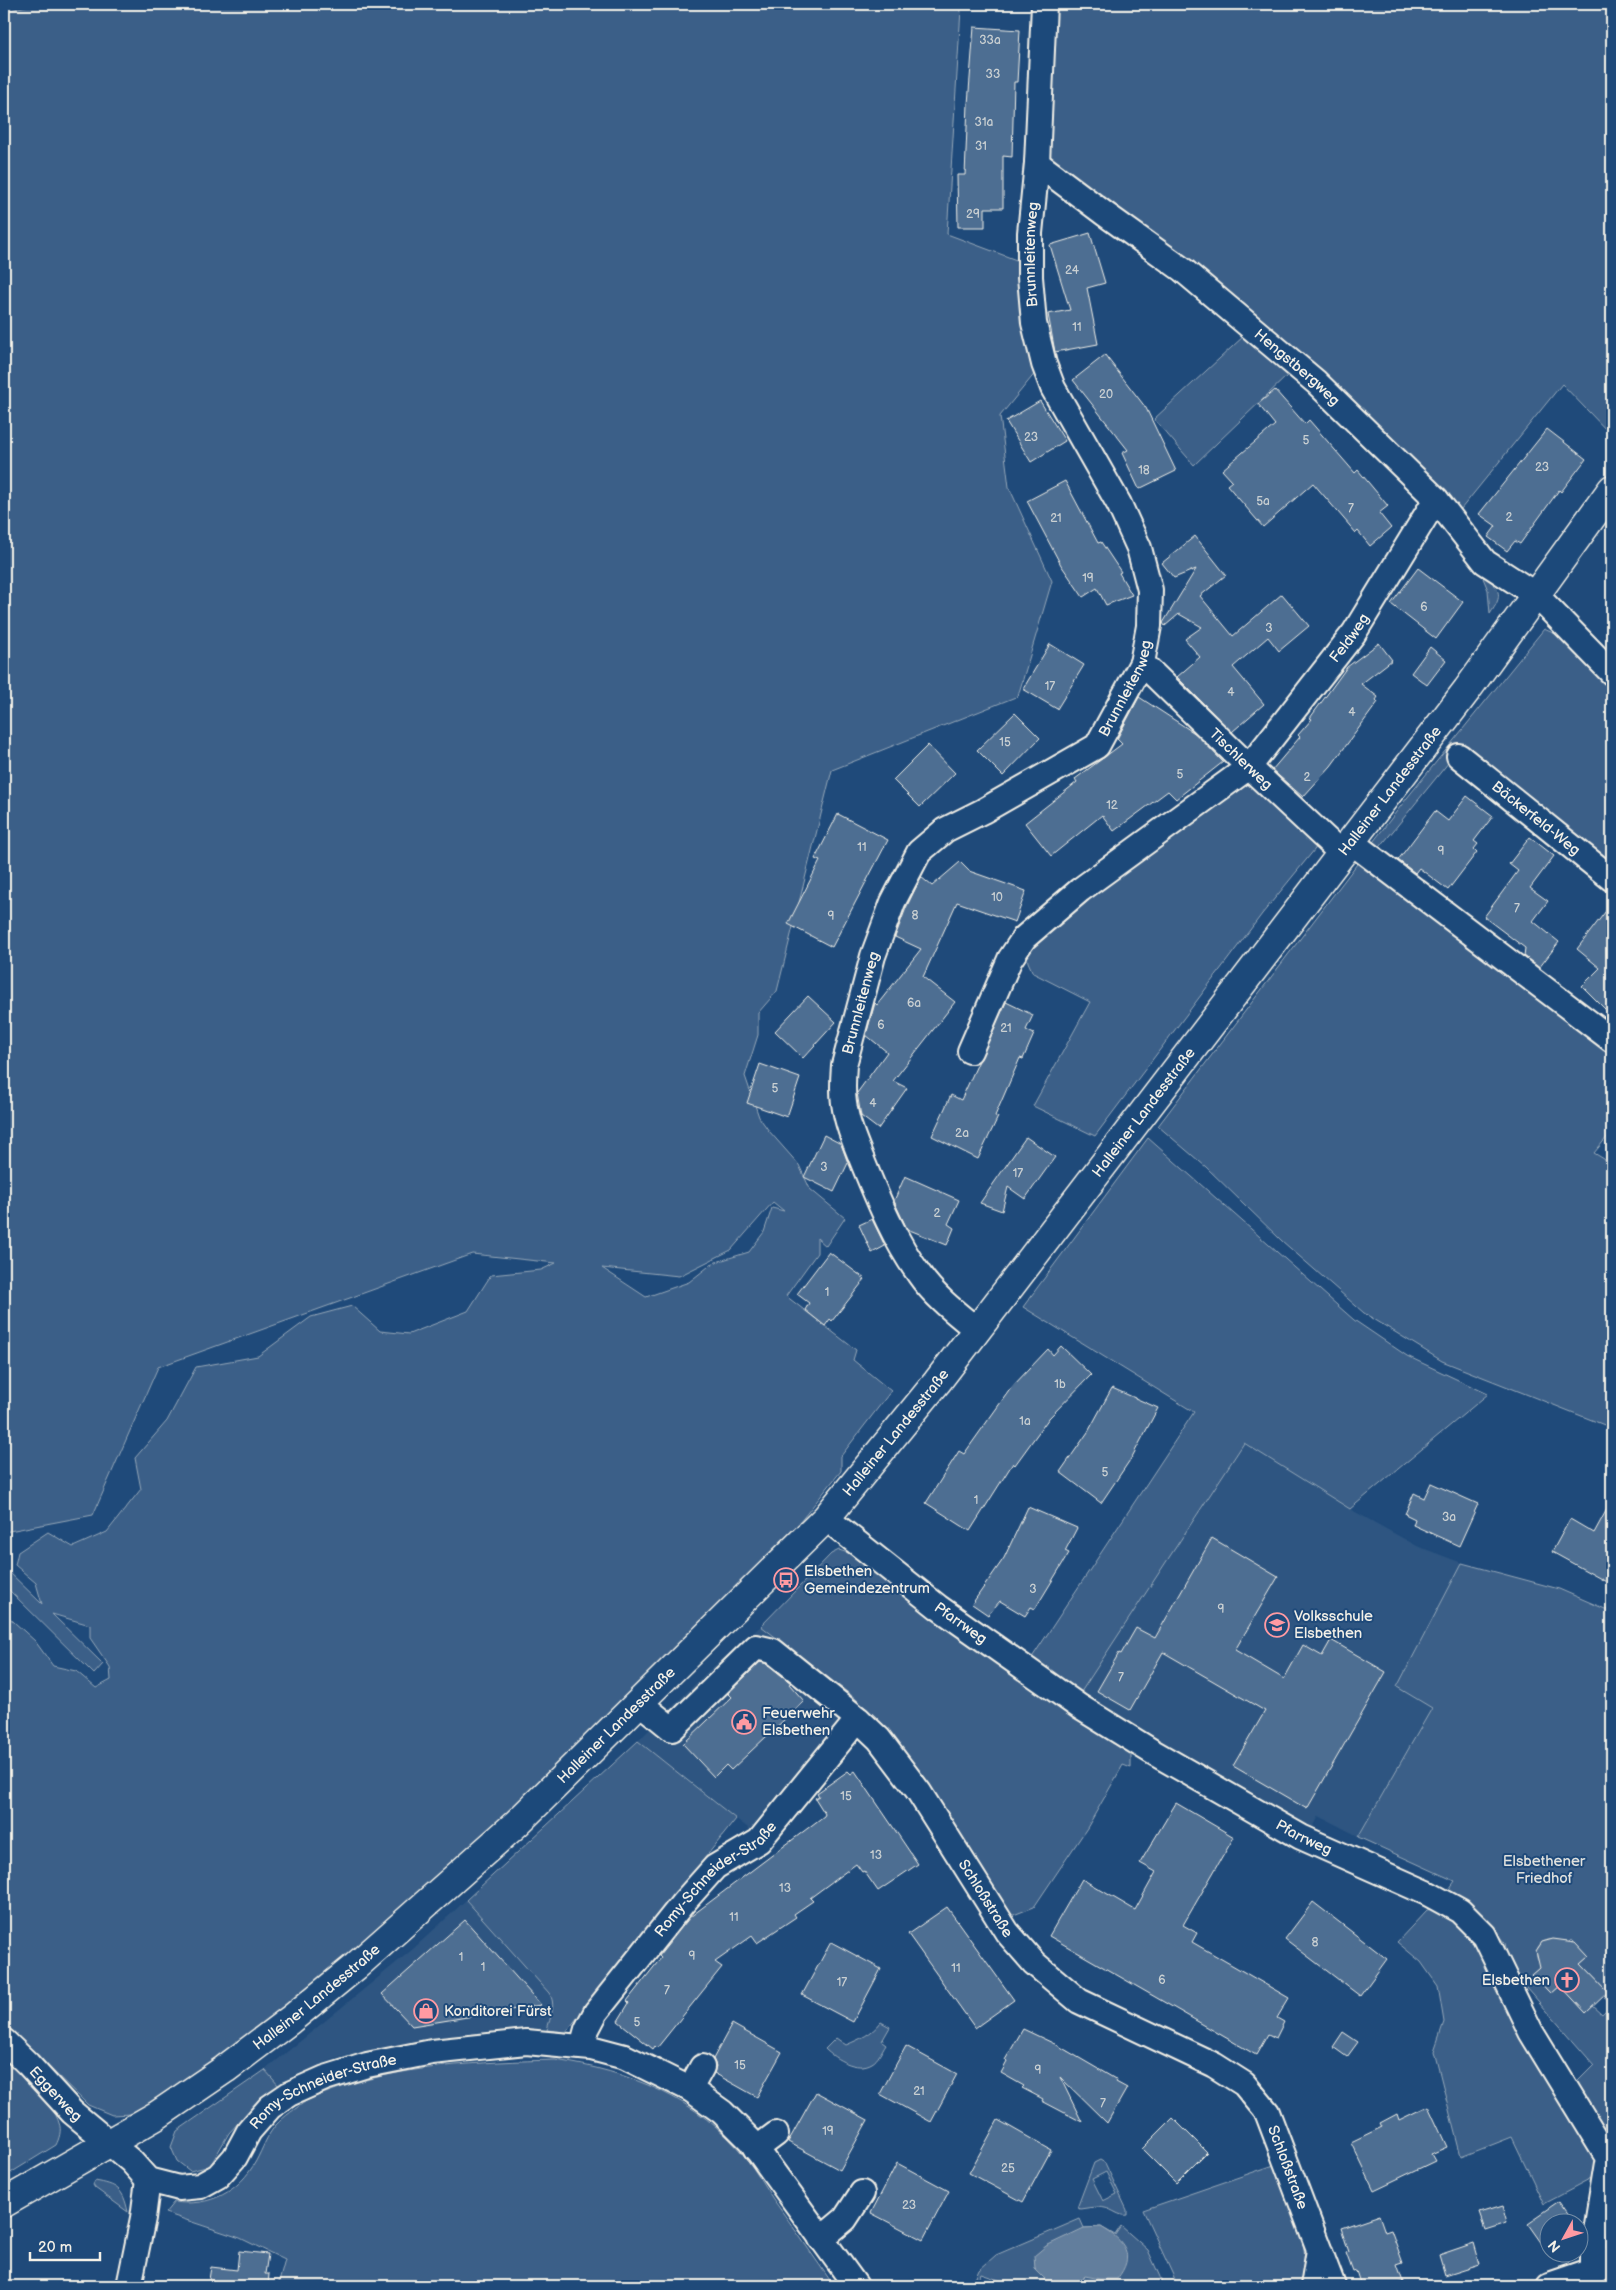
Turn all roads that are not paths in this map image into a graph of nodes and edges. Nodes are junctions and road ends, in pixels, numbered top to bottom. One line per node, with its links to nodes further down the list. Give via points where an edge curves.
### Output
1 (1044, 4): 2 (street, Brunnleitenweg)
2 (1037, 163): 4 (street, Hengstbergweg, via 1183,270 1252,327 1316,382); 6 (street, Brunnleitenweg, via 1030,233 1034,323 1053,388 1119,504 1139,548 1150,590 1149,626)
3 (1612, 489): 5 (main road, Halleiner Landesstraße)
4 (1436, 499): 5 (street, Hengstbergweg, via 1485,562); 9 (street, Feldweg, via 1354,632)
5 (1536, 595): 7 (street, Hengstbergweg); 10 (main road, Halleiner Landesstraße, via 1468,690)
6 (1142, 663): 9 (street, Tischlerweg); 14 (street, Brunnleitenweg, via 1097,746 945,830 919,852 893,902 873,956 844,1065 847,1120 878,1200 896,1236 919,1275 945,1304)
7 (1612, 673)
8 (1459, 756): 11 (street, Bäckerfeld-Weg)
9 (1249, 767): 10 (street, Tischlerweg); 13 (street, Feldweg, via 1080,890 1024,938 1010,959)
10 (1346, 847): 12 (street, Tischlerweg); 14 (main road, Halleiner Landesstraße)
11 (1612, 879)
12 (1612, 1040)
13 (970, 1051)
14 (977, 1330): 15 (main road, Halleiner Landesstraße)
15 (826, 1518): 16 (main road, Halleiner Landesstraße); 30 (street, Pfarrweg, via 938,1607 1065,1698 1301,1837 1460,1911 1484,1935 1531,2032 1608,2158 1594,2244)
16 (640, 1703): 17 (street, Schloßstraße, via 672,1729 756,1648 773,1651); 23 (main road, Halleiner Landesstraße, via 518,1822 348,1972 226,2069)
17 (858, 1719): 19 (street, Romy-Schneider-Straße, via 759,1841 715,1868 684,1903 596,2012); 29 (street, Schloßstraße, via 879,1739 919,1792 950,1860 1020,1949 1060,1987 1079,2001 1214,2065 1244,2084 1267,2112)
18 (4, 2041): 23 (street, Eggerweg, via 72,2112)
19 (582, 2047): 21 (street, Romy-Schneider-Straße, via 625,2058); 25 (street, Romy-Schneider-Straße, via 526,2042 432,2052 367,2065 324,2078 270,2107 249,2131 236,2157 218,2176 200,2186 179,2188)
20 (702, 2067): 21 (street)
21 (690, 2089): 24 (street, Romy-Schneider-Straße, via 722,2112)
22 (776, 2134): 24 (street)
23 (110, 2144): 25 (street, Romy-Schneider-Straße); 27 (main road, Halleiner Landesstraße)
24 (756, 2148): 28 (street, Romy-Schneider-Straße)
25 (148, 2180): 31 (street, via 144,2218)
26 (862, 2193): 28 (street, via 845,2219)
27 (4, 2203)
28 (821, 2239): 32 (street, Romy-Schneider-Straße)
29 (1319, 2248): 33 (street, Schloßstraße); 34 (street, Schloßstraße)
30 (1603, 2265): 35 (street)
31 (129, 2286)
32 (856, 2286)
33 (1313, 2286)
34 (1333, 2286)
35 (1550, 2286)

